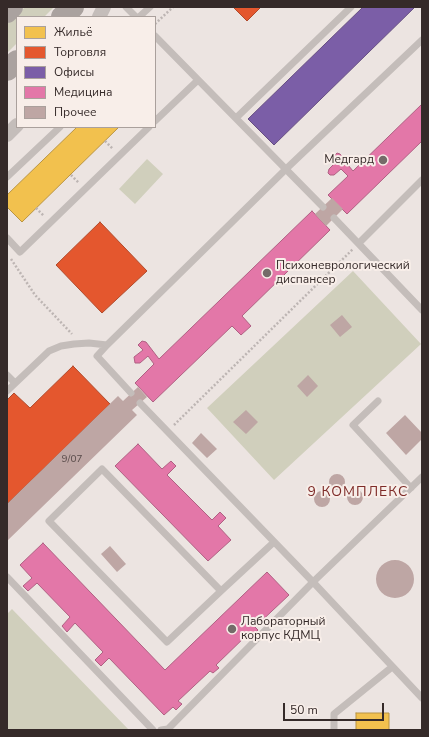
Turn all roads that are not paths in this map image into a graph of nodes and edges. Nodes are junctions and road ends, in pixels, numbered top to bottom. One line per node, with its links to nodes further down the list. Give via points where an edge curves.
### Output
1 (12, 7): 7 (main road)
2 (73, 7): 8 (main road)
3 (104, 7): 9 (street)
4 (126, 7): 10 (lane)
5 (150, 7): 11 (lane)
6 (351, 7): 17 (lane)
7 (7, 12)
8 (63, 16)
9 (100, 16)
10 (135, 16)
11 (140, 16)
12 (156, 38): 16 (lane)
13 (422, 40): 23 (lane)
14 (16, 62): 15 (main road)
15 (7, 70)
16 (198, 80): 17 (lane); 18 (lane)
17 (236, 118): 23 (lane)
18 (156, 120)
19 (16, 126): 22 (street)
20 (59, 128): 24 (lane)
21 (148, 128): 28 (lane, via 20,252)
22 (7, 135)
23 (286, 169): 26 (lane); 31 (lane)
24 (7, 177)
25 (422, 180): 29 (lane)
26 (323, 207)
27 (334, 218): 29 (lane)
28 (7, 238)
29 (359, 243): 30 (lane)
30 (422, 310)
31 (107, 345): 33 (lane, via 80,343 61,346 49,351); 35 (lane, via 97,356)
32 (7, 375): 33 (lane)
33 (15, 383): 34 (lane)
34 (7, 390)
35 (131, 393)
36 (378, 401): 39 (lane, via 353,425)
37 (140, 403): 40 (lane)
38 (422, 477): 39 (lane)
39 (411, 488): 42 (lane)
40 (274, 542): 42 (lane); 43 (lane)
41 (7, 577): 46 (lane)
42 (313, 582): 44 (lane); 47 (lane, via 168,729)
43 (221, 591): 43 (lane, via 167,642 49,521 102,469)
44 (392, 667): 45 (lane); 48 (lane, via 334,714)
45 (422, 698)
46 (153, 730)
47 (161, 730)
48 (334, 730)

